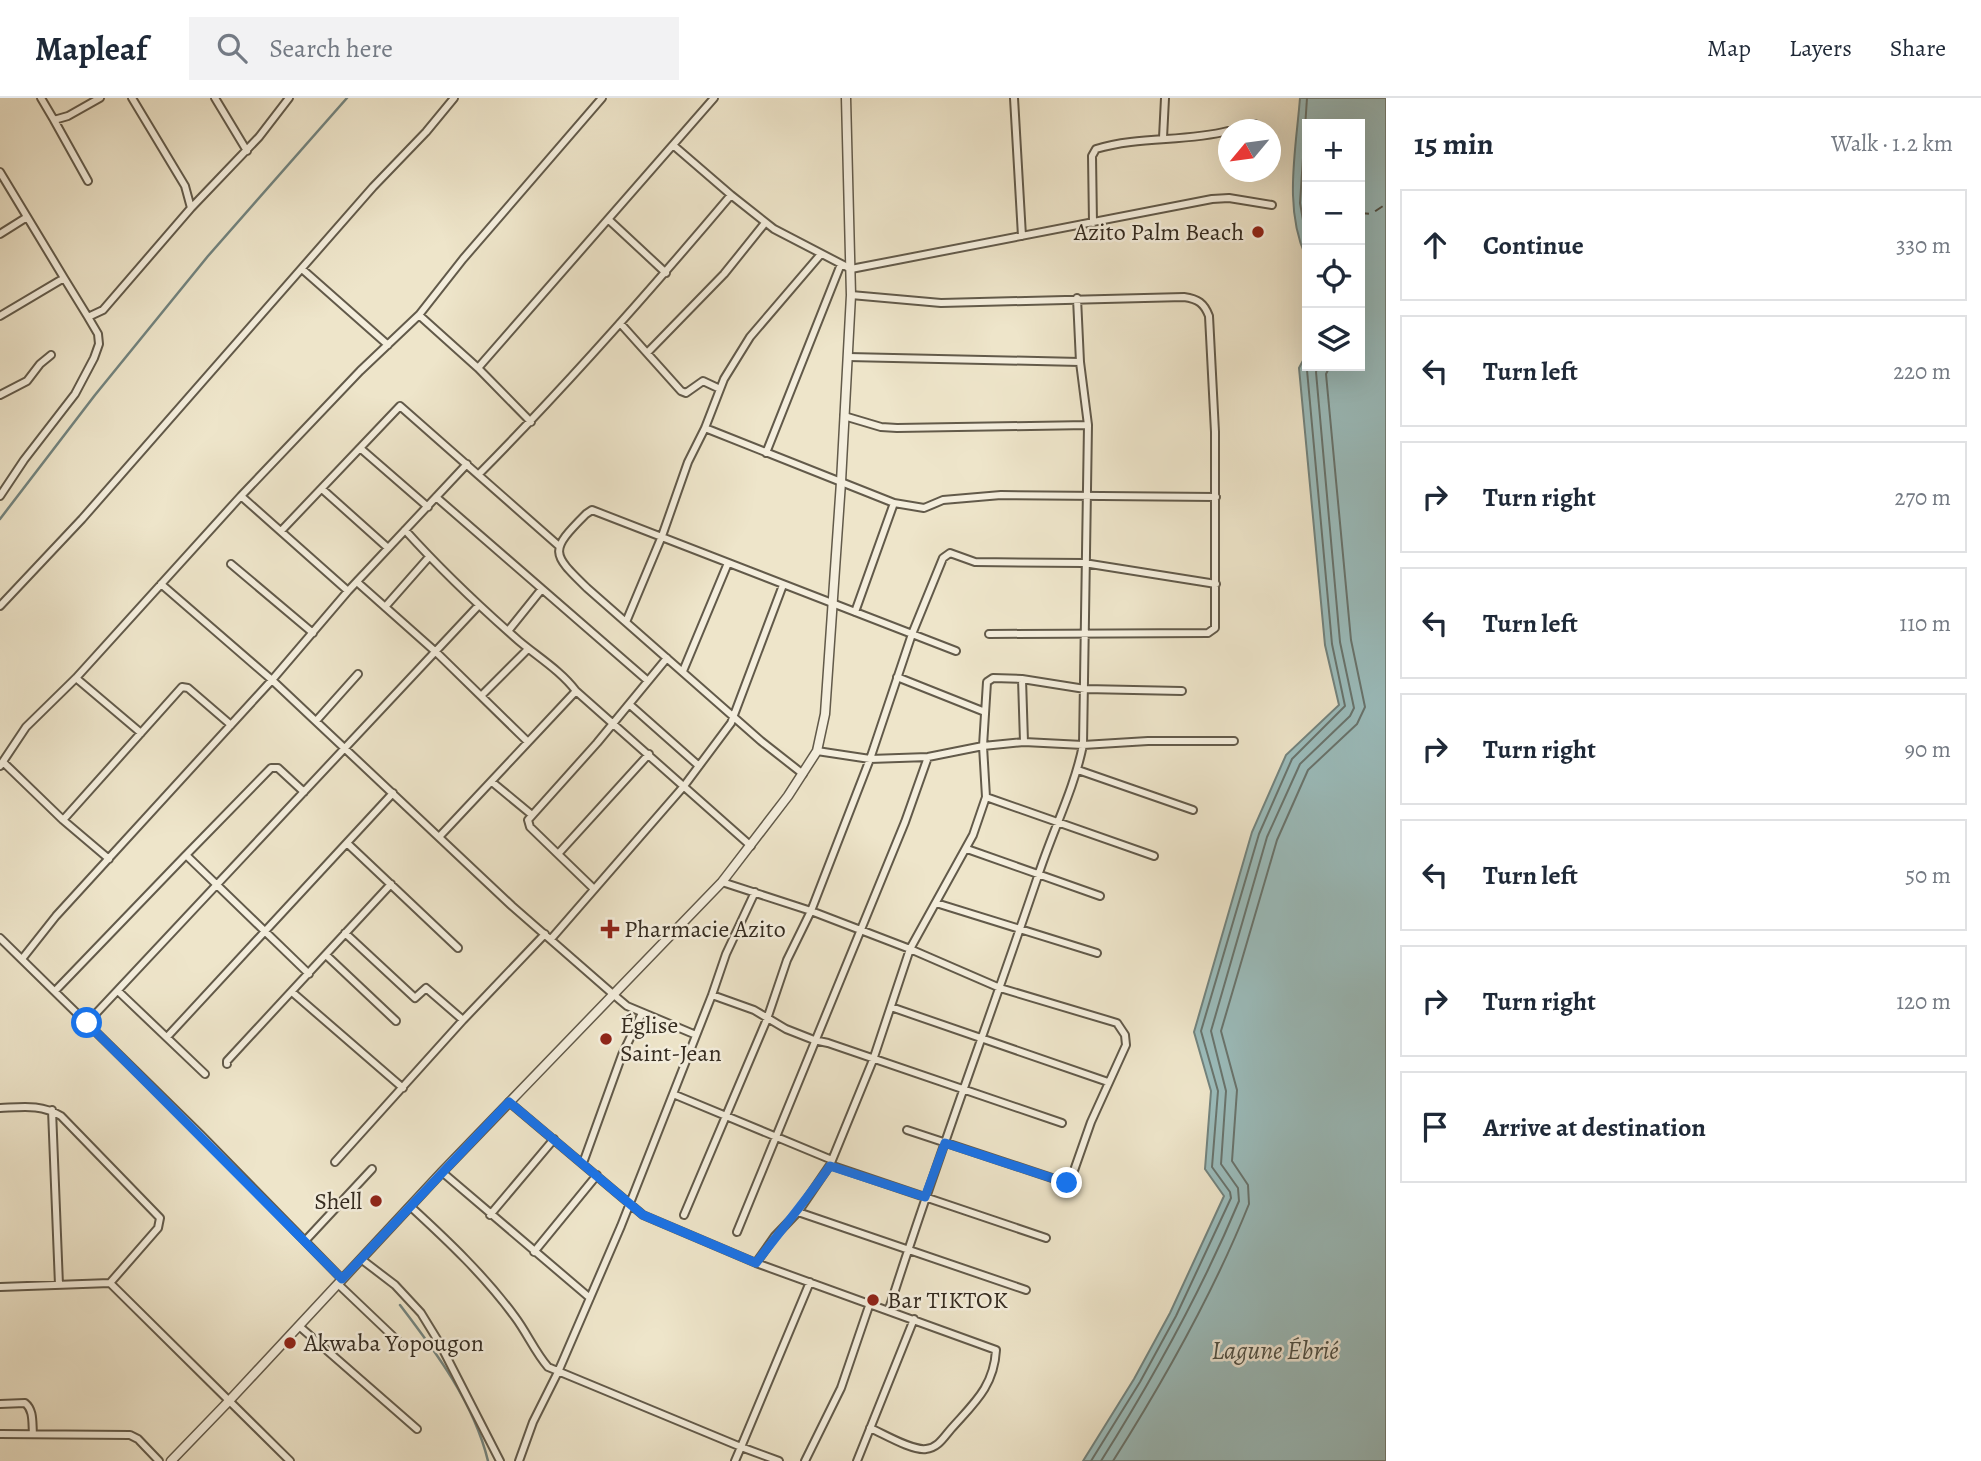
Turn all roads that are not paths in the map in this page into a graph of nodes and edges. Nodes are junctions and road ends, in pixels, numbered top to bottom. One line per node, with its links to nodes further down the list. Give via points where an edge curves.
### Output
1 (41, 98): 12 (street)
2 (100, 98): 12 (street)
3 (132, 98): 21 (street, via 185,186)
4 (215, 98): 16 (street)
5 (289, 98): 16 (street)
6 (454, 98): 30 (street)
7 (602, 98): 36 (street)
8 (714, 98): 15 (street)
9 (846, 98): 31 (street)
10 (1014, 98): 27 (street)
11 (1165, 98): 14 (street)
12 (54, 120): 18 (street)
13 (1218, 133): 14 (street)
14 (1163, 138): 25 (street, via 1096,149 1092,156)
15 (673, 145): 19 (street); 23 (street)
16 (247, 150): 21 (street)
17 (0, 172): 22 (street)
18 (88, 181)
19 (731, 195): 24 (street); 32 (street)
20 (1272, 205): 25 (street, via 1212,199)
21 (191, 208): 38 (street, via 103,310)
22 (27, 217): 26 (street); 33 (street)
23 (609, 220): 32 (street); 45 (street)
24 (765, 223): 28 (street); 41 (street, via 724,274)
25 (1093, 223): 27 (street)
26 (0, 234)
27 (1022, 236): 31 (street)
28 (821, 254): 29 (street); 46 (street, via 750,337)
29 (841, 264): 31 (street); 53 (street)
30 (302, 269): 40 (street); 82 (street)
31 (851, 269): 34 (street)
32 (666, 273): 39 (street)
33 (64, 278): 37 (street); 38 (street)
34 (850, 295): 35 (street, via 942,303); 43 (street)
35 (1077, 298): 44 (street); 61 (street, via 1184,297 1205,306)
36 (419, 315): 40 (street); 45 (street)
37 (0, 316)
38 (88, 317): 58 (street, via 99,344 93,358 75,394)
39 (620, 323): 41 (street); 49 (street)
40 (388, 345): 59 (street)
41 (648, 352): 46 (street, via 686,393 703,381)
42 (51, 355): 47 (street, via 27,382)
43 (848, 357): 44 (street); 48 (street)
44 (1080, 362): 50 (street)
45 (478, 368): 49 (street)
46 (720, 389): 51 (street)
47 (0, 395)
48 (844, 415): 50 (street, via 897,428); 56 (street)
49 (531, 422): 55 (street)
50 (1088, 425): 60 (street)
51 (705, 428): 53 (street); 67 (street)
52 (360, 448): 54 (street, via 400,406); 57 (street); 64 (street)
53 (766, 453): 56 (street)
54 (467, 464): 55 (street); 62 (street)
55 (479, 474): 68 (street)
56 (841, 482): 63 (street); 80 (street)
57 (322, 489): 66 (street); 69 (street)
58 (0, 496)
59 (241, 496): 66 (street); 75 (street)
60 (1087, 496): 61 (street); 63 (street, via 956,498 924,508); 72 (street)
61 (1216, 497): 76 (street)
62 (436, 498): 64 (street); 78 (street)
63 (894, 503): 84 (street)
64 (428, 507): 65 (street)
65 (405, 530): 69 (street); 70 (street)
66 (281, 531): 79 (street)
67 (662, 536): 68 (street, via 592,510); 71 (street); 85 (street)
68 (559, 546): 85 (street, via 560,561)
69 (388, 548): 74 (street)
70 (429, 557): 81 (street); 83 (street)
71 (728, 563): 77 (street); 95 (street)
72 (1084, 563): 76 (street); 87 (street); 89 (street, via 982,562 946,554)
73 (231, 564): 88 (street)
74 (357, 582): 79 (street); 83 (street)
75 (161, 584): 98 (street); 100 (street)
76 (1216, 584): 87 (street, via 1215,628 1208,633)
77 (783, 585): 80 (street); 108 (street)
78 (541, 590): 86 (street); 101 (street)
79 (348, 591): 88 (street)
80 (833, 604): 84 (street); 119 (street, via 825,714)
81 (479, 605): 86 (street); 93 (street)
82 (0, 606)
83 (385, 607): 93 (street)
84 (855, 612): 89 (street)
85 (626, 622): 94 (street)
86 (508, 631): 91 (street)
87 (1085, 632): 90 (street); 102 (street)
88 (313, 633): 100 (street)
89 (912, 634): 92 (street); 97 (street)
90 (989, 634)
91 (528, 649): 103 (street); 105 (street)
92 (956, 650)
93 (437, 653): 105 (street); 118 (street)
94 (667, 657): 95 (street); 101 (street)
95 (683, 671): 108 (street)
96 (358, 674): 109 (street)
97 (897, 677): 107 (street); 122 (street)
98 (76, 678): 112 (street); 123 (street, via 26,727)
99 (1022, 678): 102 (street); 107 (street, via 989,679); 115 (street)
100 (272, 680): 109 (street); 111 (street)
101 (648, 681): 106 (street)
102 (1085, 689): 104 (street); 116 (street)
103 (576, 691): 110 (street); 114 (street)
104 (1182, 691)
105 (481, 696): 114 (street)
106 (629, 704): 110 (street); 124 (street)
107 (985, 712): 117 (street)
108 (735, 716): 124 (street); 126 (street)
109 (316, 722): 118 (street)
110 (612, 723): 120 (street); 133 (street)
111 (230, 725): 112 (street, via 182,687); 143 (street)
112 (141, 733): 134 (street)
113 (1234, 741): 116 (street)
114 (528, 742): 127 (street)
115 (1024, 742): 116 (street); 117 (street)
116 (1083, 745): 125 (street)
117 (983, 746): 121 (street); 131 (street)
118 (345, 749): 129 (street); 130 (street)
119 (817, 751): 122 (street); 126 (street)
120 (649, 754): 128 (street); 140 (street)
121 (928, 757): 122 (street); 154 (street)
122 (870, 759): 152 (street)
123 (1, 764): 134 (street)
124 (699, 766): 128 (street)
125 (1078, 770): 132 (street); 135 (street)
126 (803, 774): 138 (street)
127 (492, 782): 133 (street); 136 (street)
128 (684, 786): 138 (street); 148 (street)
129 (304, 792): 141 (street, via 278,768 271,768); 146 (street)
130 (393, 793): 136 (street); 137 (street)
131 (986, 797): 135 (street); 139 (street)
132 (1193, 810)
133 (532, 815): 140 (street, via 530,827)
134 (63, 820): 143 (street)
135 (1057, 823): 142 (street); 144 (street)
136 (439, 837): 157 (street)
137 (348, 844): 147 (street); 153 (street)
138 (751, 846): 145 (street)
139 (967, 849): 144 (street); 151 (street)
140 (558, 854): 148 (street)
141 (186, 855): 146 (street); 167 (street)
142 (1154, 856)
143 (109, 859): 163 (street)
144 (1038, 875): 150 (street); 155 (street)
145 (722, 882): 149 (street); 169 (street)
146 (217, 884): 153 (street); 166 (street)
147 (391, 884): 156 (street); 159 (street)
148 (594, 889): 157 (street)
149 (755, 892): 152 (street); 170 (street)
150 (1100, 896)
151 (936, 904): 155 (street); 160 (street)
152 (811, 911): 154 (street); 173 (street, via 787,960)
153 (264, 930): 164 (street); 178 (street)
154 (859, 930): 160 (street); 180 (street)
155 (1020, 930): 161 (street); 165 (street)
156 (345, 933): 162 (street); 174 (street, via 415,998 426,988)
157 (548, 936): 169 (street); 174 (street)
158 (0, 938): 163 (street)
159 (458, 948)
160 (910, 949): 165 (street); 171 (street)
161 (1097, 953)
162 (326, 955): 164 (street); 175 (street)
163 (22, 959): 167 (street)
164 (309, 974): 168 (street)
165 (1000, 988): 179 (street); 184 (street, via 1117,1023 1126,1045)
166 (118, 991): 176 (street); 178 (street)
167 (55, 992): 176 (street)
168 (292, 992): 182 (street); 185 (street)
169 (614, 995): 172 (street); 188 (street)
170 (712, 995): 173 (street); 177 (street)
171 (891, 1007): 179 (street); 181 (street)
172 (642, 1013): 177 (street); 198 (street)
173 (767, 1019): 180 (street); 191 (street)
174 (463, 1020): 185 (street)
175 (396, 1021)
176 (87, 1023): 211 (street)
177 (695, 1035): 187 (street)
178 (167, 1037): 183 (street)
179 (983, 1039): 184 (street); 186 (street)
180 (814, 1040): 181 (street); 194 (street)
181 (873, 1060): 186 (street); 199 (street)
182 (227, 1063)
183 (205, 1074)
184 (1108, 1082): 196 (street, via 1067,1183)
185 (403, 1088): 197 (street)
186 (965, 1091): 192 (street); 196 (street)
187 (673, 1094): 191 (street); 204 (street)
188 (509, 1102): 195 (street); 201 (street)
189 (0, 1108): 190 (street)
190 (51, 1110): 218 (street, via 160,1218 158,1228); 219 (street)
191 (724, 1115): 194 (street); 208 (street)
192 (1062, 1123)
193 (907, 1130): 196 (street)
194 (775, 1136): 199 (street); 209 (street)
195 (554, 1139): 198 (street); 207 (street)
196 (945, 1143): 203 (street)
197 (335, 1162)
198 (583, 1163): 202 (street)
199 (831, 1163): 203 (street); 206 (street)
200 (372, 1168): 211 (street)
201 (442, 1172): 205 (street); 207 (street)
202 (597, 1175): 204 (street); 213 (street)
203 (925, 1197): 210 (street); 212 (street)
204 (630, 1203): 215 (street, via 652,1221); 222 (street)
205 (411, 1206): 214 (street); 228 (street, via 460,1252 514,1316 538,1356)
206 (798, 1212): 212 (street); 215 (street)
207 (490, 1215): 213 (street)
208 (684, 1215)
209 (737, 1232)
210 (1046, 1238)
211 (305, 1241): 216 (street)
212 (908, 1250): 221 (street); 224 (street)
213 (534, 1252): 222 (street)
214 (361, 1259): 216 (street); 239 (street, via 421,1313)
215 (756, 1263): 217 (street)
216 (340, 1281): 226 (street); 227 (street)
217 (810, 1282): 223 (street); 235 (street)
218 (110, 1283): 219 (street); 229 (street)
219 (59, 1285): 220 (street)
220 (0, 1287)
221 (1026, 1290)
222 (590, 1298): 228 (street)
223 (870, 1303): 224 (street); 243 (street, via 841,1388)
224 (889, 1310): 225 (street)
225 (914, 1319): 231 (street); 231 (street, via 996,1350 990,1377 971,1410 930,1448 915,1448)
226 (299, 1326): 229 (street); 232 (street)
227 (401, 1344)
228 (558, 1372): 235 (street); 240 (street)
229 (228, 1402): 237 (street); 238 (street)
230 (0, 1404): 234 (street, via 29,1406)
231 (870, 1428): 244 (street)
232 (417, 1429)
233 (0, 1434): 234 (street)
234 (33, 1434): 236 (street, via 130,1435)
235 (740, 1447): 241 (street); 242 (street)
236 (159, 1461)
237 (171, 1461)
238 (289, 1461)
239 (500, 1461)
240 (519, 1461)
241 (735, 1461)
242 (779, 1461)
243 (805, 1461)
244 (857, 1461)

